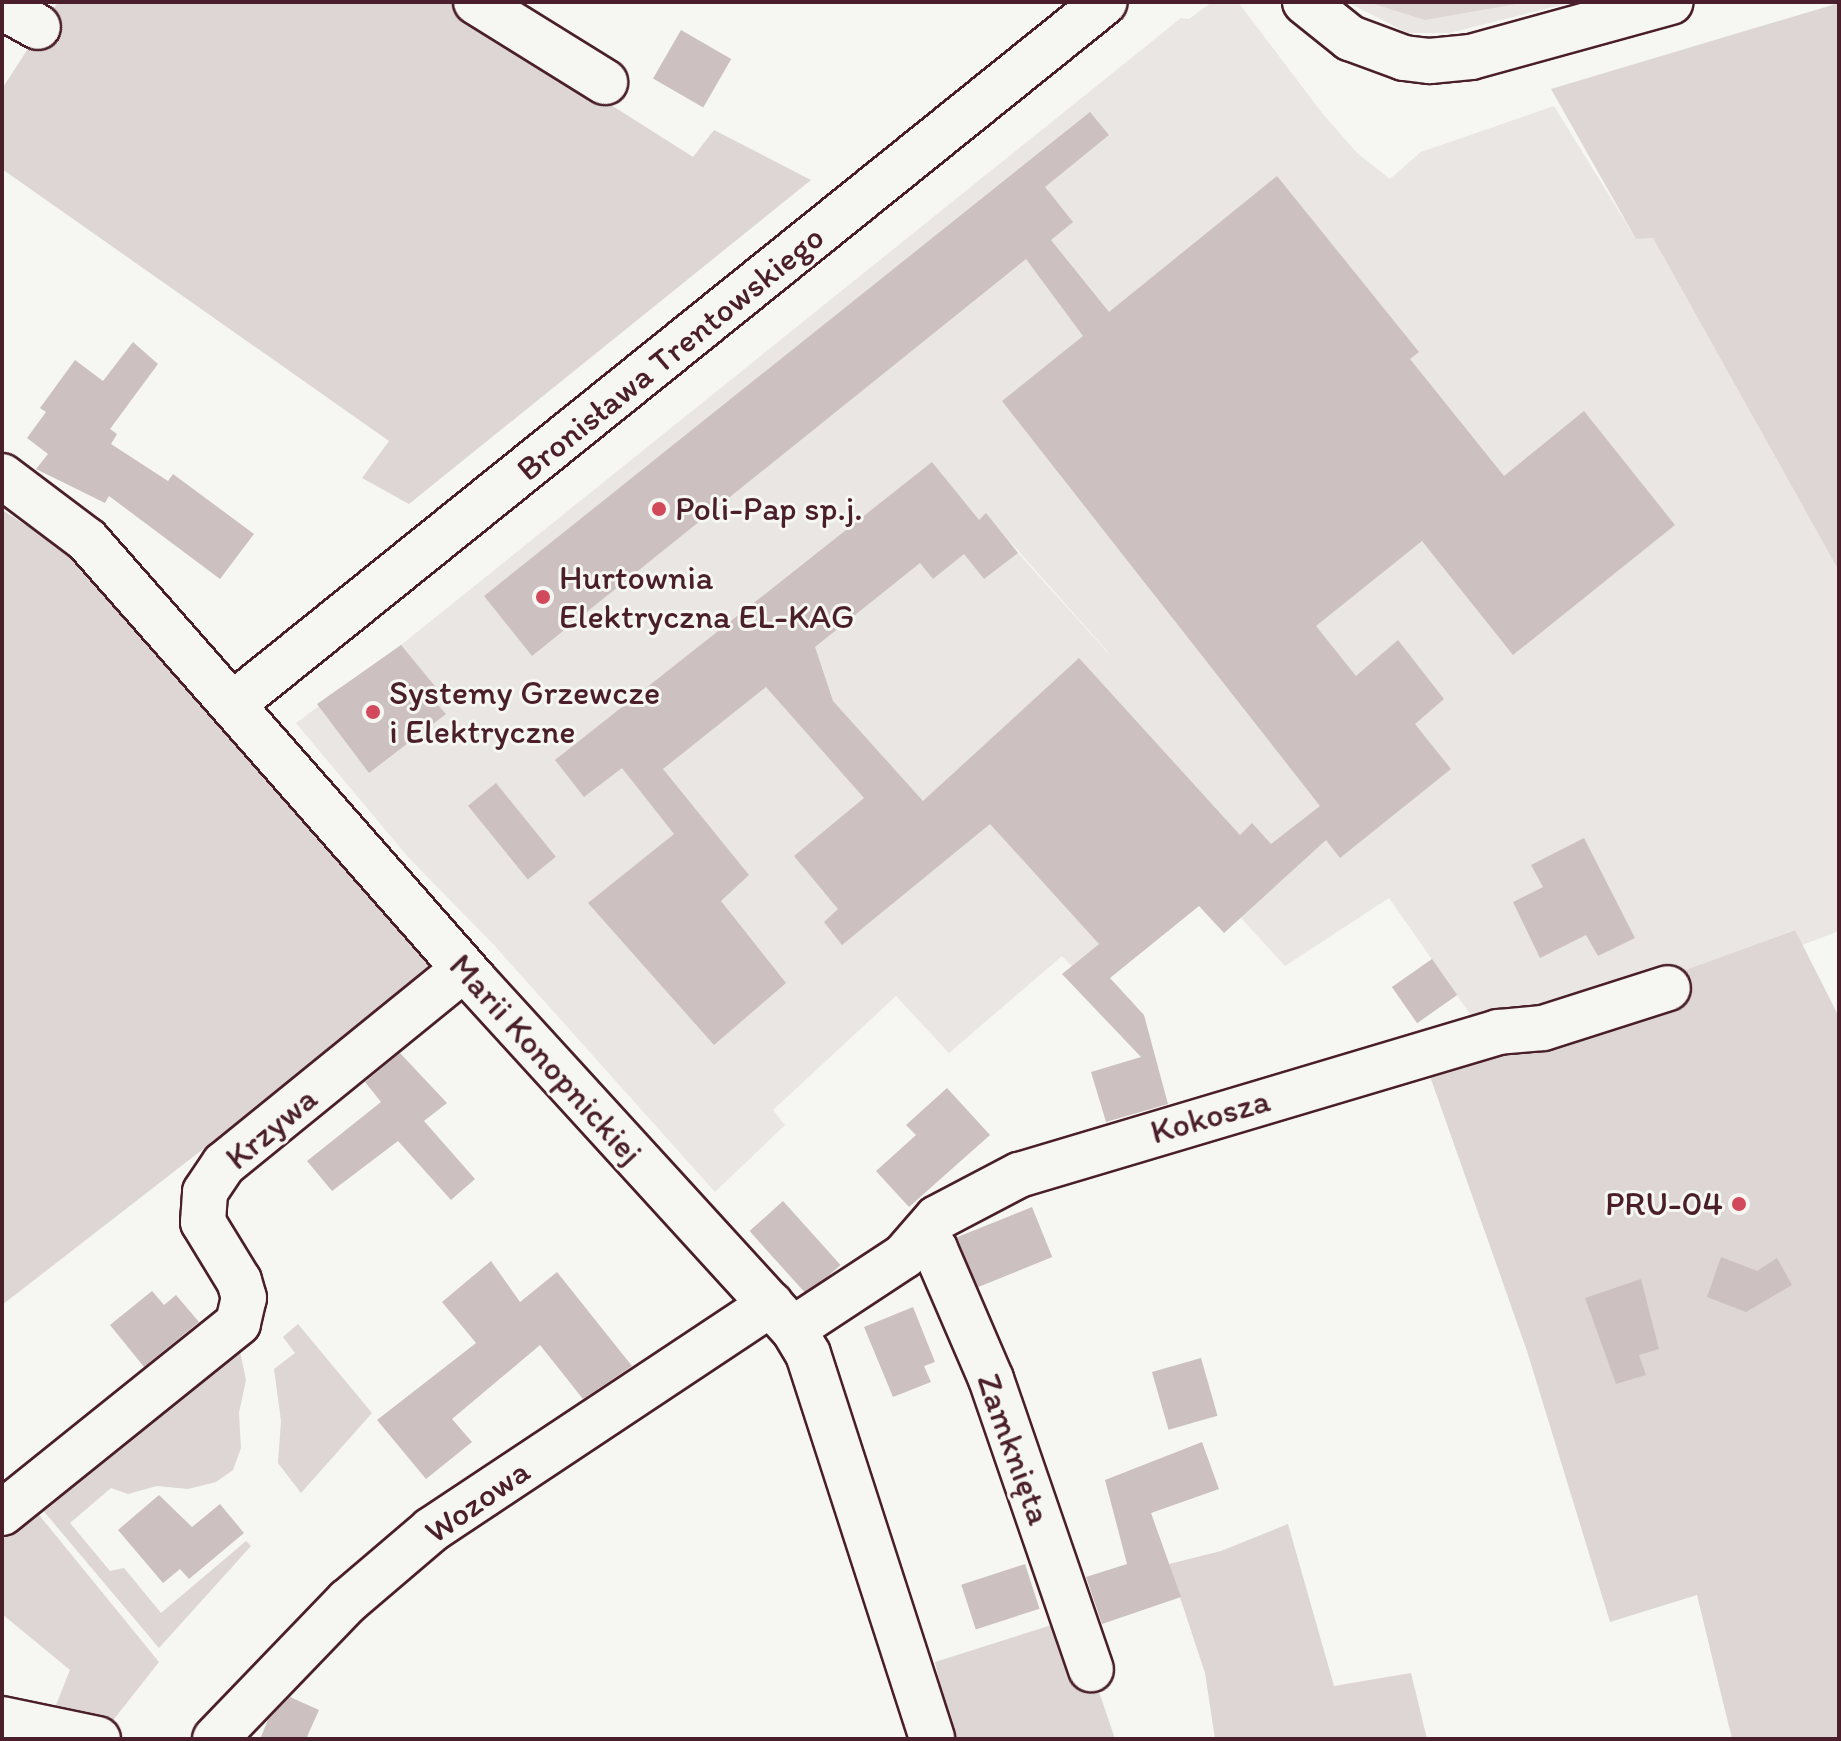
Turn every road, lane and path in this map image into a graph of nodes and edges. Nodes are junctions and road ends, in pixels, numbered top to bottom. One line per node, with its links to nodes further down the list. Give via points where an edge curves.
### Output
1 (476, 2): 5 (street)
2 (1105, 2): 7 (street, Bronisława Trentowskiego)
3 (1671, 2): 4 (street, via 1471,57 1430,61 1404,58 1350,38)
4 (1311, 8)
5 (605, 82)
6 (2, 476): 7 (street, Marii Konopnickiej, via 87,540)
7 (233, 704): 8 (street, Marii Konopnickiej)
8 (464, 969): 11 (street, Marii Konopnickiej); 12 (street, Krzywa, via 224,1164 205,1192 203,1222 244,1298 238,1323)
9 (1668, 988): 10 (street, Kokosza, via 1543,1028 1498,1032 1019,1175 937,1218)
10 (921, 1238): 11 (street, Kokosza, via 904,1256); 13 (street, Zamknięta, via 935,1249 991,1379)
11 (782, 1316): 16 (street, Wozowa, via 431,1530 348,1601); 17 (street, Marii Konopnickiej, via 808,1354)
12 (2, 1513)
13 (1091, 1669)
14 (2, 1719): 15 (street)
15 (98, 1739)
16 (215, 1739)
17 (932, 1739)

